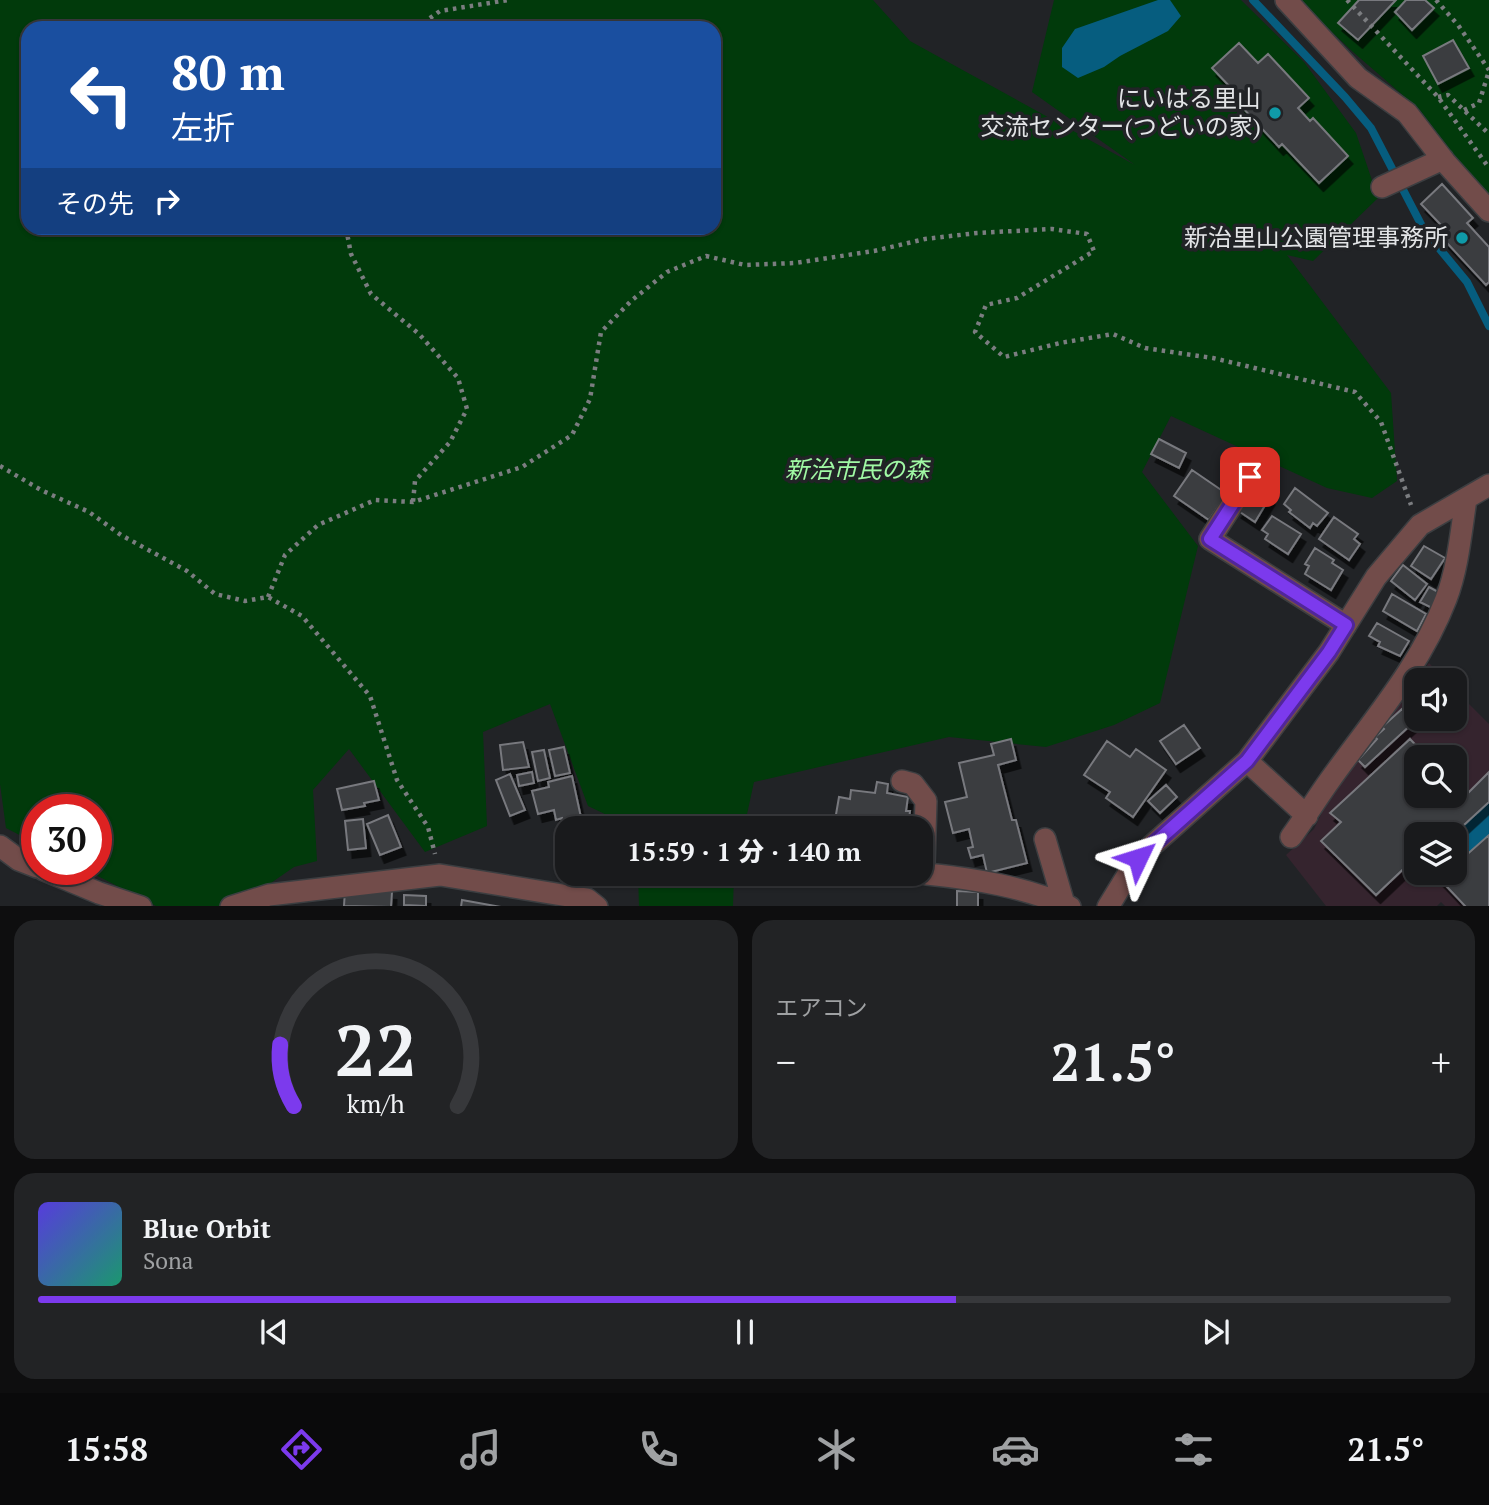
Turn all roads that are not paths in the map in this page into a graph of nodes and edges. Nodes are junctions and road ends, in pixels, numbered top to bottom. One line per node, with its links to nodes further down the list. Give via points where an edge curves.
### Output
1 (1286, 0): 2 (street, via 1358,78 1407,113)
2 (1443, 159): 3 (street); 4 (street)
3 (1382, 187)
4 (1489, 211)
5 (1250, 477): 8 (street, via 1210,539)
6 (1489, 485): 7 (street)
7 (1466, 499): 8 (street, via 1420,525 1376,577); 11 (street, via 1447,597 1424,648)
8 (1346, 625): 9 (street)
9 (1247, 761): 11 (street); 21 (street, via 1138,858)
10 (902, 781): 17 (street, via 914,784 926,801 927,874 985,880)
11 (1307, 816): 12 (street)
12 (1291, 837)
13 (1045, 839): 17 (street)
14 (0, 846): 15 (street)
15 (21, 861)
16 (80, 885): 18 (street)
17 (1067, 905)
18 (141, 906)
19 (231, 906): 20 (street, via 269,895 440,875 587,899)
20 (597, 906)
21 (1108, 906)

